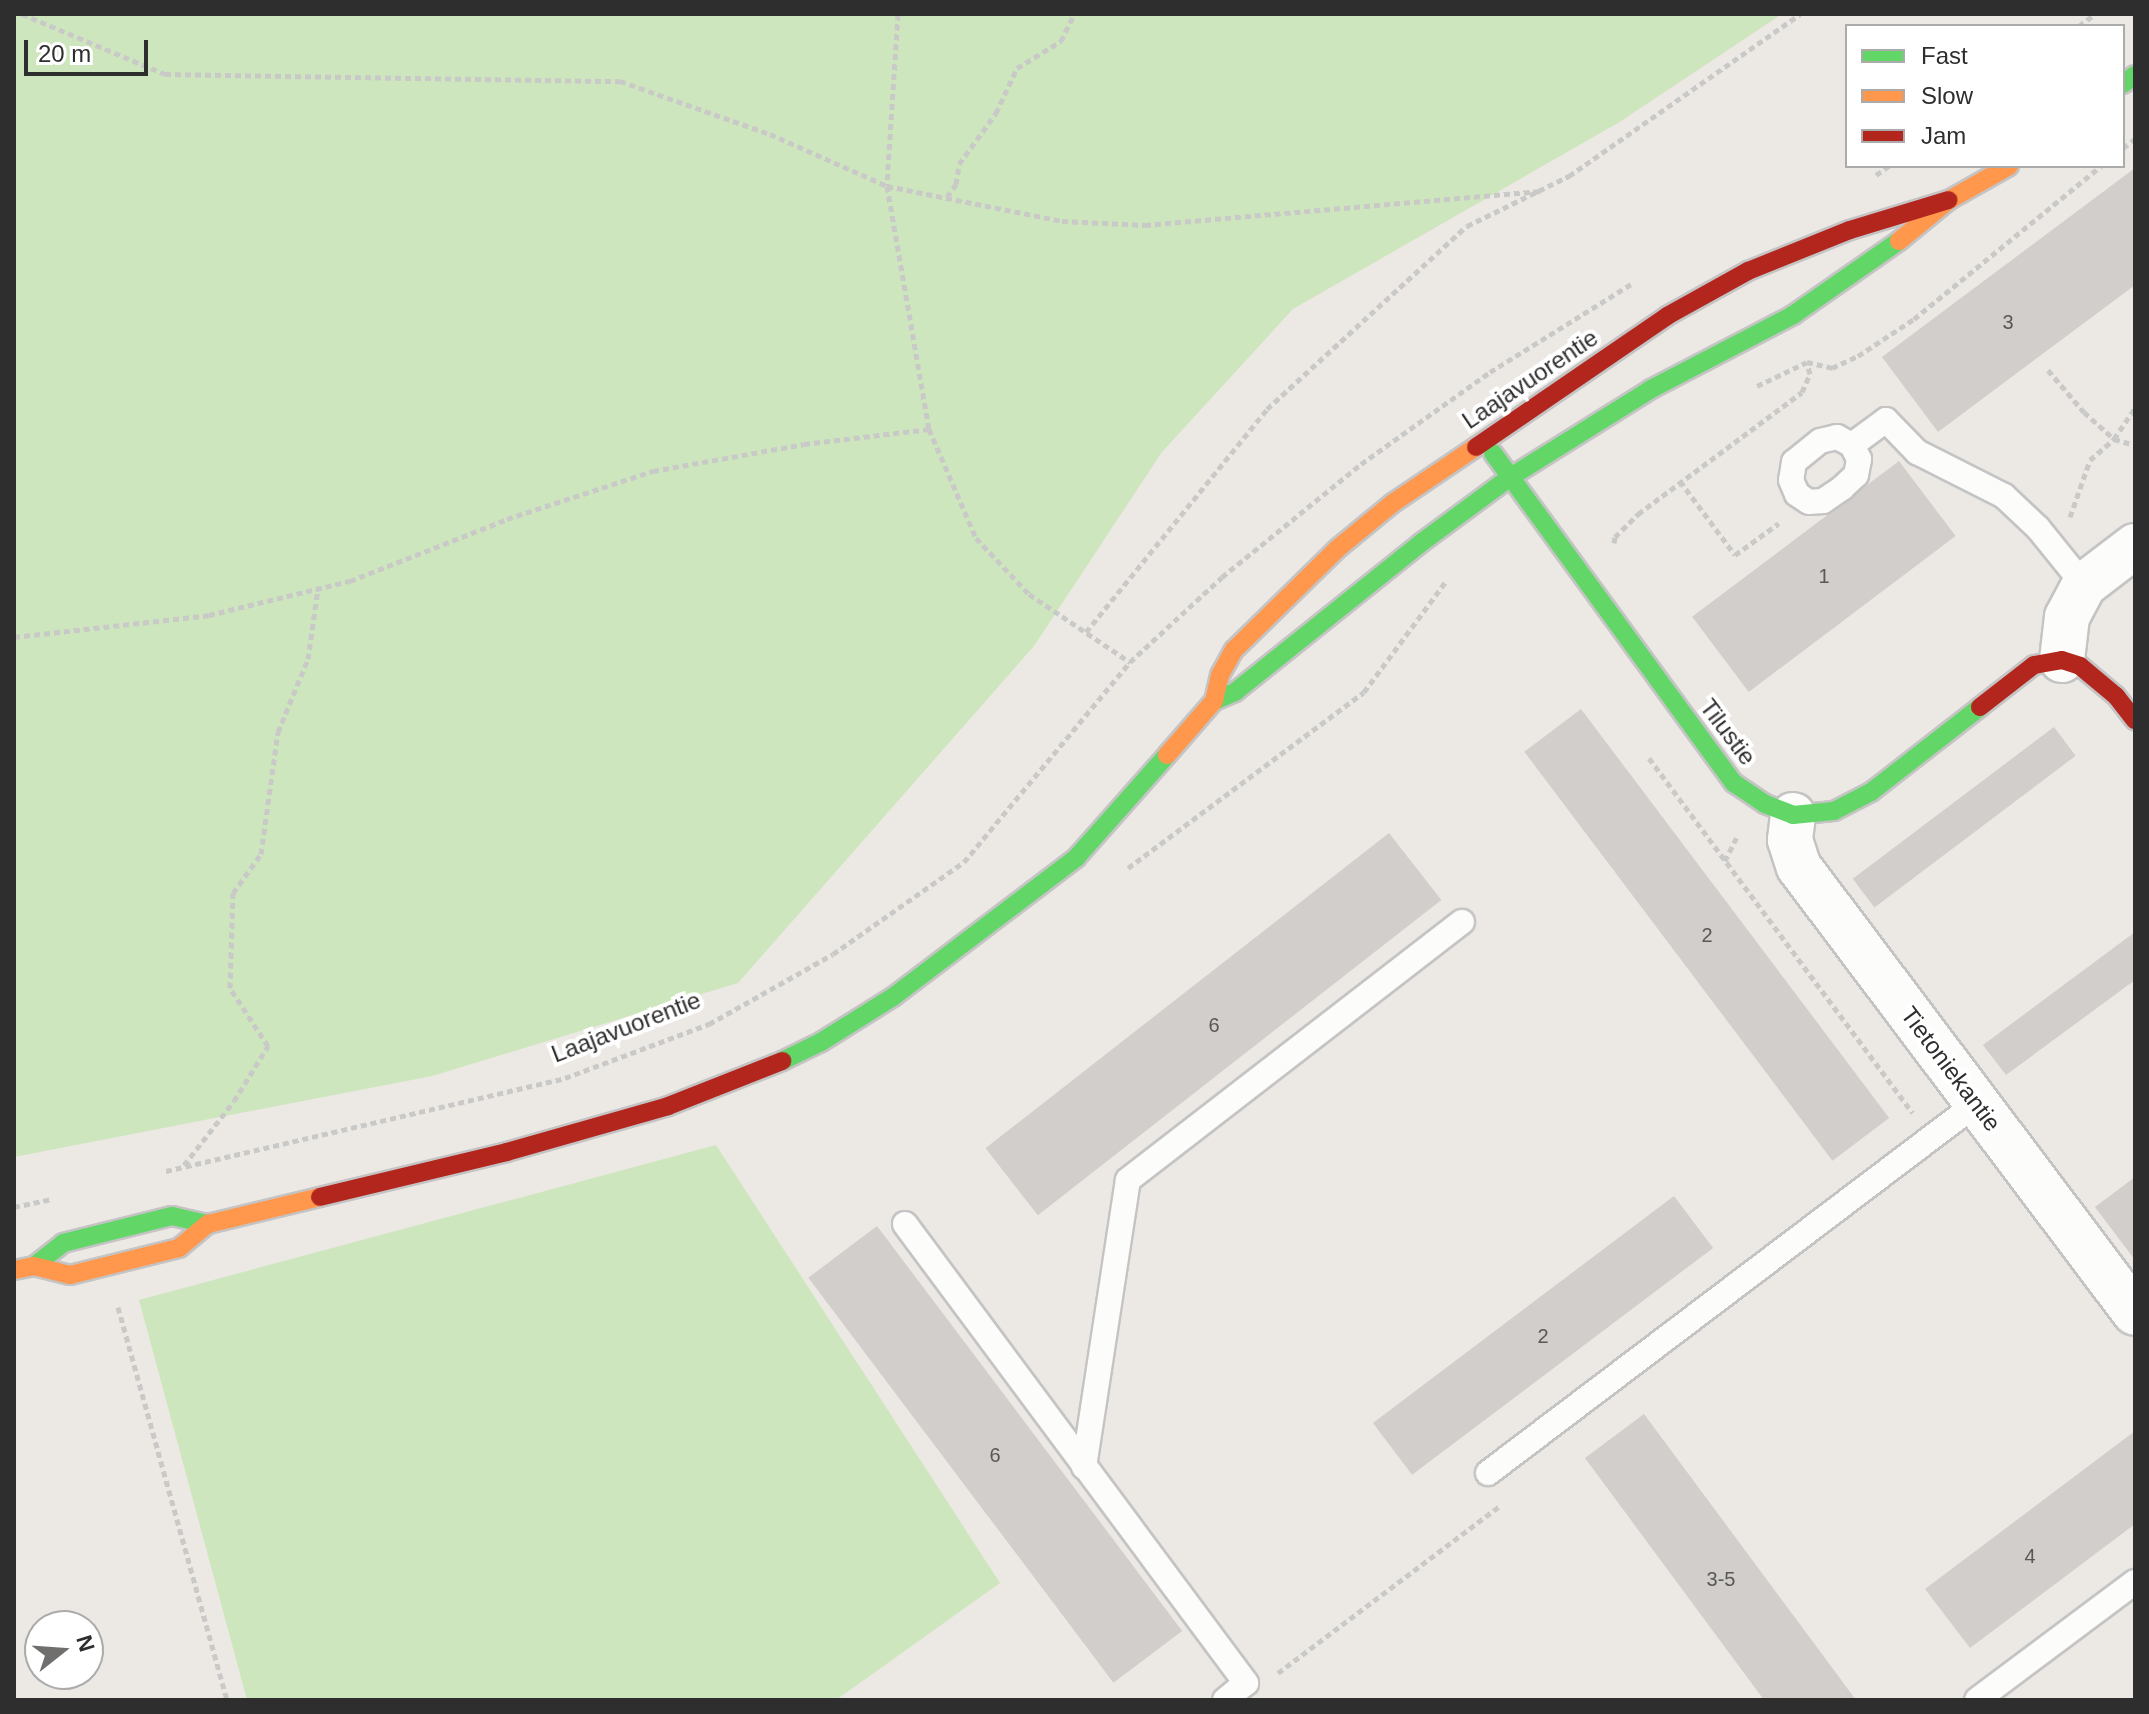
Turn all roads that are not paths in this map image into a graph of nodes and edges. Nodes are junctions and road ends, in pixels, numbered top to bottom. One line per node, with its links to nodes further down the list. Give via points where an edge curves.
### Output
1 (2005, 168): 2 (main road, Laajavuorentie)
2 (1949, 200): 3 (main road, Laajavuorentie, via 1850,230 1748,271 1667,316); 5 (main road, Laajavuorentie, via 1872,263 1793,315 1651,389)
3 (1483, 441): 5 (main road, Tilustie); 9 (main road, Laajavuorentie, via 1393,503 1327,559 1234,650)
4 (1852, 445): 4 (lane, via 1859,459 1856,475 1823,501 1809,502 1797,494 1791,480 1794,462 1820,441 1837,437); 7 (lane, via 1886,420 1917,452 2004,496)
5 (1512, 476): 9 (main road, Laajavuorentie, via 1235,692); 11 (main road, Tilustie, via 1734,783)
6 (2135, 546): 7 (street)
7 (2071, 568): 8 (street)
8 (2062, 660): 10 (main road, via 2080,666); 11 (main road, via 2034,665 1871,792 1834,811)
9 (1214, 701): 14 (main road, Laajavuorentie, via 1076,858 893,997 821,1042 668,1106 507,1152)
10 (2135, 720)
11 (1793, 815): 13 (street, Tietoniekantie, via 1790,840 1799,867)
12 (1462, 922): 19 (lane, via 1128,1180)
13 (1977, 1103): 18 (street, Tietoniekantie); 20 (lane)
14 (208, 1224): 16 (main road, Laajavuorentie, via 172,1216 63,1243); 16 (main road, Laajavuorentie, via 179,1248 70,1275)
15 (905, 1224): 19 (lane)
16 (34, 1266): 17 (main road, Laajavuorentie)
17 (14, 1270)
18 (2135, 1313)
19 (1084, 1467): 22 (lane, via 1246,1683)
20 (1488, 1473)
21 (2135, 1582): 23 (lane)
22 (1225, 1700)
23 (1977, 1700)

